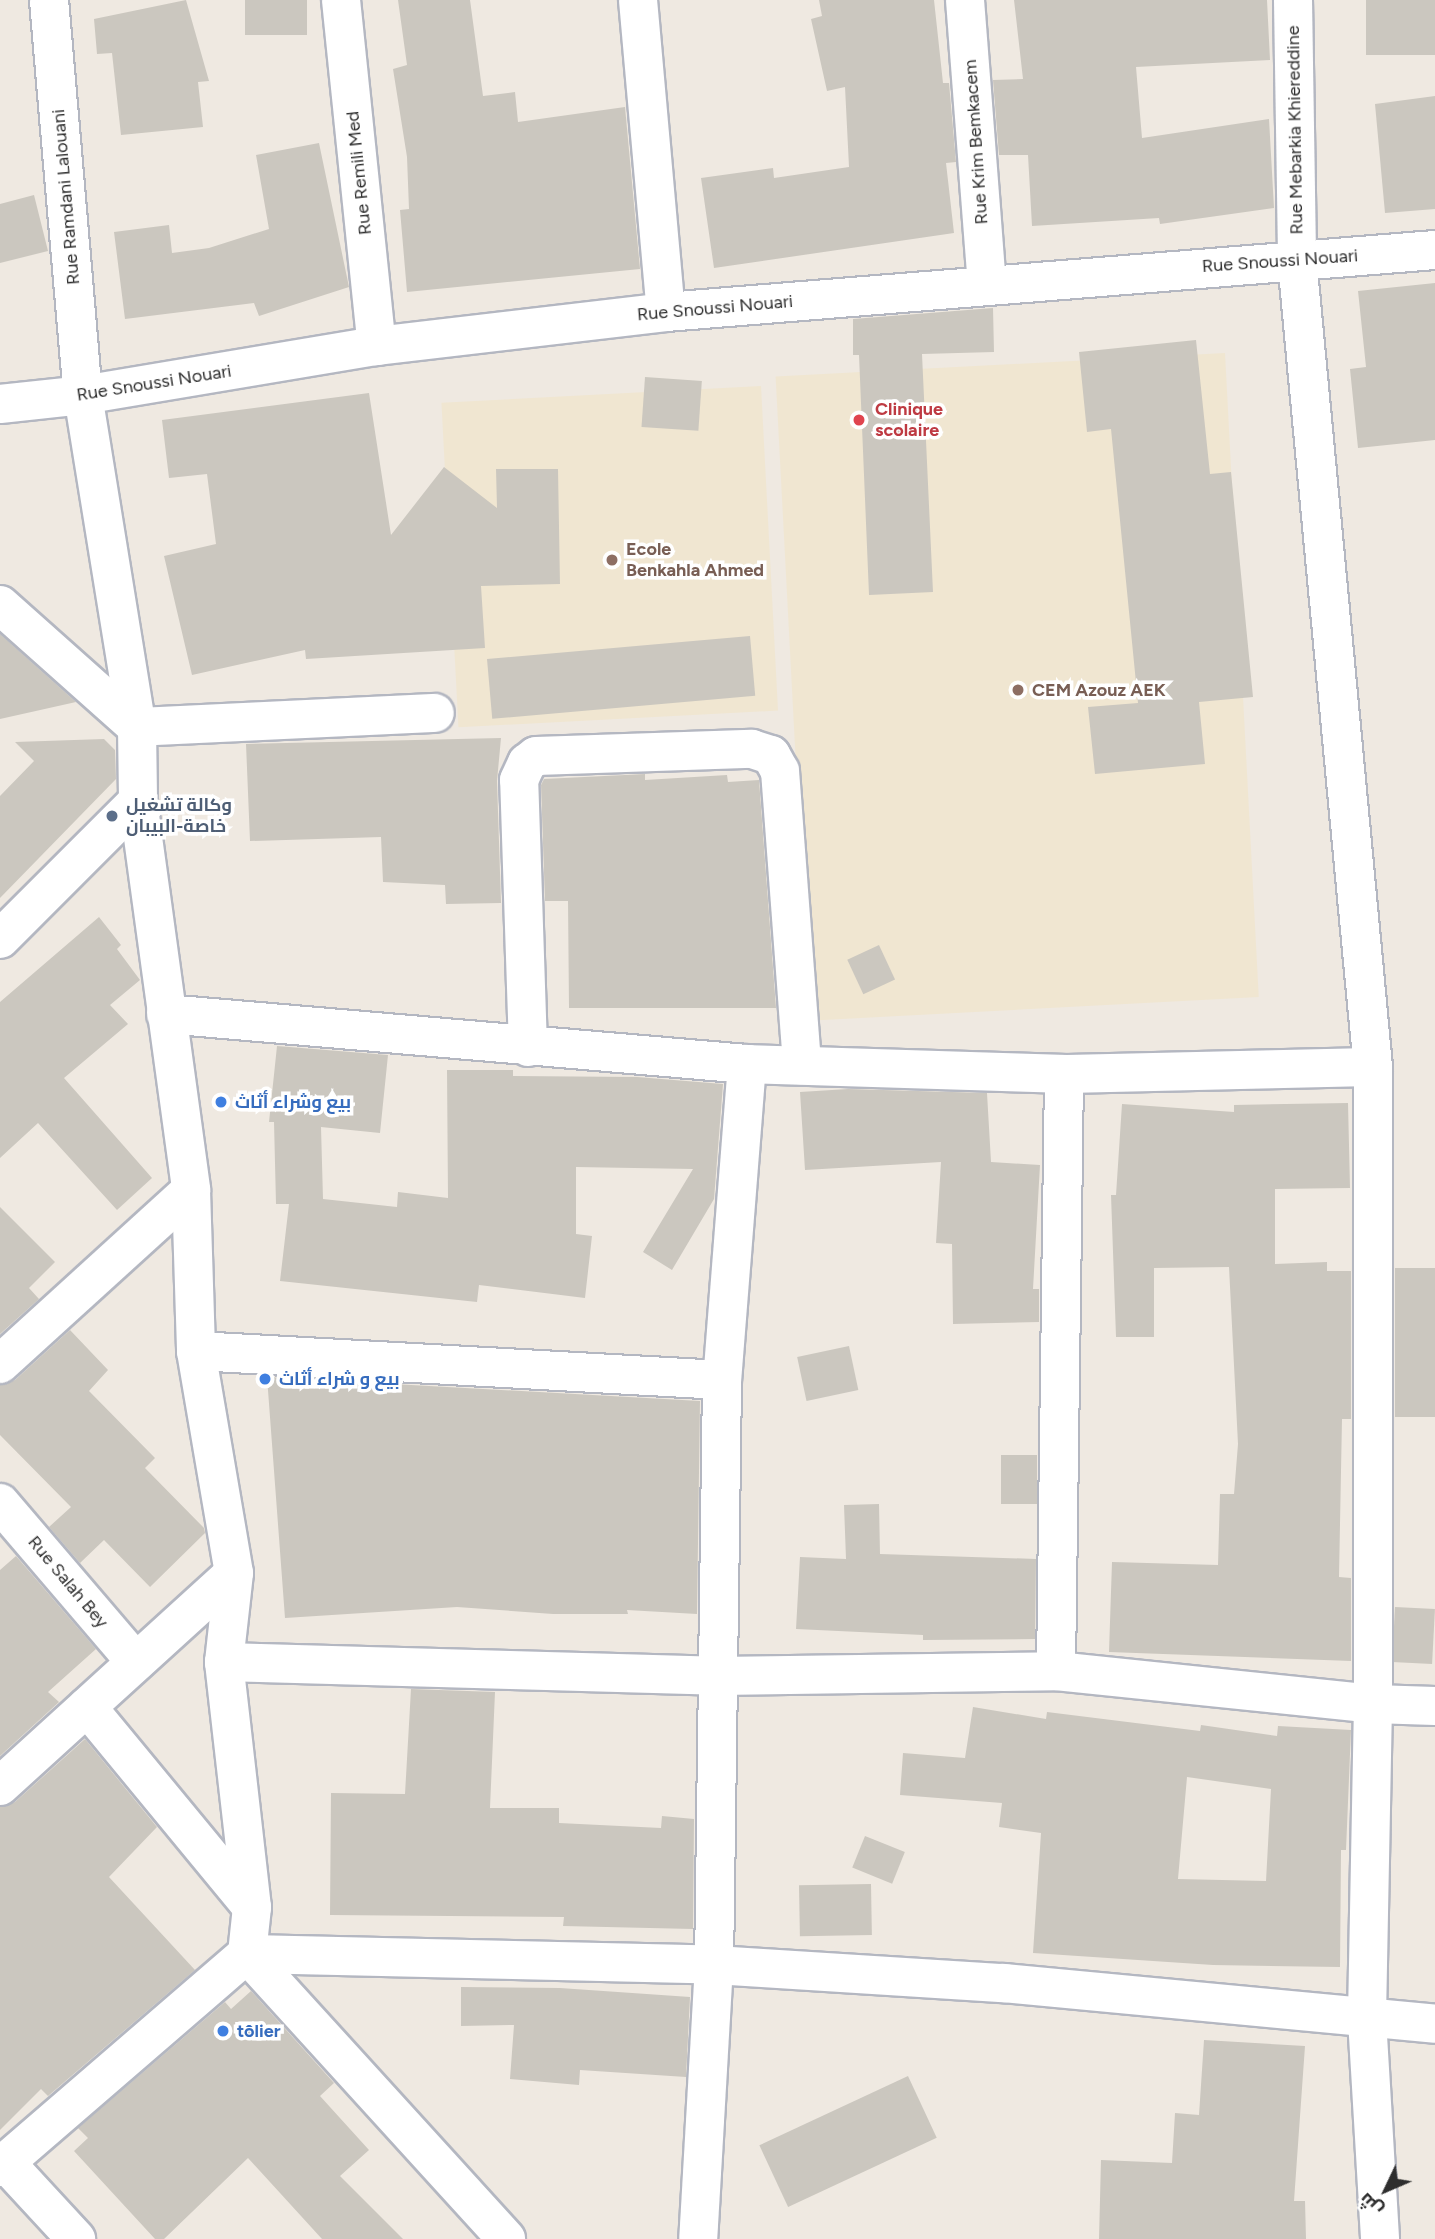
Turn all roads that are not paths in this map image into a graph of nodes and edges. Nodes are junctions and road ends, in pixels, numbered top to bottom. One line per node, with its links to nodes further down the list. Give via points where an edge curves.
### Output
1 (49, 0): 11 (street, Rue Ramdani Lalouani)
2 (341, 0): 10 (street, Rue Remili Med)
3 (638, 0): 9 (street)
4 (965, 0): 8 (street, Rue Krim Bemkacem)
5 (1293, 0): 7 (street, Rue Mebarkia Khiereddine)
6 (1435, 250): 7 (street, Rue Snoussi Nouari)
7 (1297, 260): 8 (street, Rue Snoussi Nouari); 22 (street, Rue Mebarkia Khiereddine)
8 (986, 284): 9 (street, Rue Snoussi Nouari)
9 (666, 312): 10 (street, Rue Snoussi Nouari)
10 (377, 346): 11 (street, Rue Snoussi Nouari)
11 (83, 395): 12 (street, Rue Snoussi Nouari); 15 (street, Rue Ramdani Lalouani)
12 (0, 404)
13 (0, 605): 15 (street)
14 (435, 713): 15 (street)
15 (137, 727): 16 (street, Rue Ramdani Lalouani)
16 (138, 801): 17 (street); 18 (street, Rue Ramdani Lalouani)
17 (0, 939)
18 (166, 1014): 19 (street); 24 (street, Rue Ramdani Lalouani)
19 (528, 1047): 20 (street); 21 (street, via 519,780 527,763 537,756 752,749 771,755 780,771)
20 (747, 1064): 21 (street); 27 (street)
21 (802, 1065): 23 (street)
22 (1373, 1067): 23 (street); 34 (street, Rue Mebarkia Khiereddine)
23 (1064, 1074): 32 (street)
24 (191, 1190): 25 (street, Rue Ramdani Lalouani); 26 (street)
25 (196, 1351): 27 (street); 29 (street, Rue Ramdani Lalouani)
26 (0, 1364)
27 (722, 1380): 33 (street)
28 (0, 1503): 30 (street, Rue Salah Bey)
29 (234, 1573): 30 (street); 31 (street, Rue Ramdani Lalouani)
30 (136, 1662): 36 (street)
31 (224, 1662): 33 (street); 38 (street, Rue Ramdani Lalouani)
32 (1056, 1671): 33 (street); 34 (street)
33 (718, 1676): 40 (street)
34 (1373, 1704): 35 (street); 41 (street, Rue Mebarkia Khiereddine)
35 (1435, 1706)
36 (87, 1707): 37 (street); 38 (street)
37 (0, 1786)
38 (252, 1908): 39 (street, Rue Ramdani Lalouani)
39 (247, 1954): 40 (street); 43 (street); 45 (street)
40 (714, 1965): 41 (street, via 1004,1983); 46 (street)
41 (1367, 2019): 42 (street); 47 (street, Rue Mebarkia Khiereddine)
42 (1435, 2024)
43 (2, 2164): 44 (street)
44 (76, 2239)
45 (506, 2239)
46 (698, 2239)
47 (1380, 2239)

